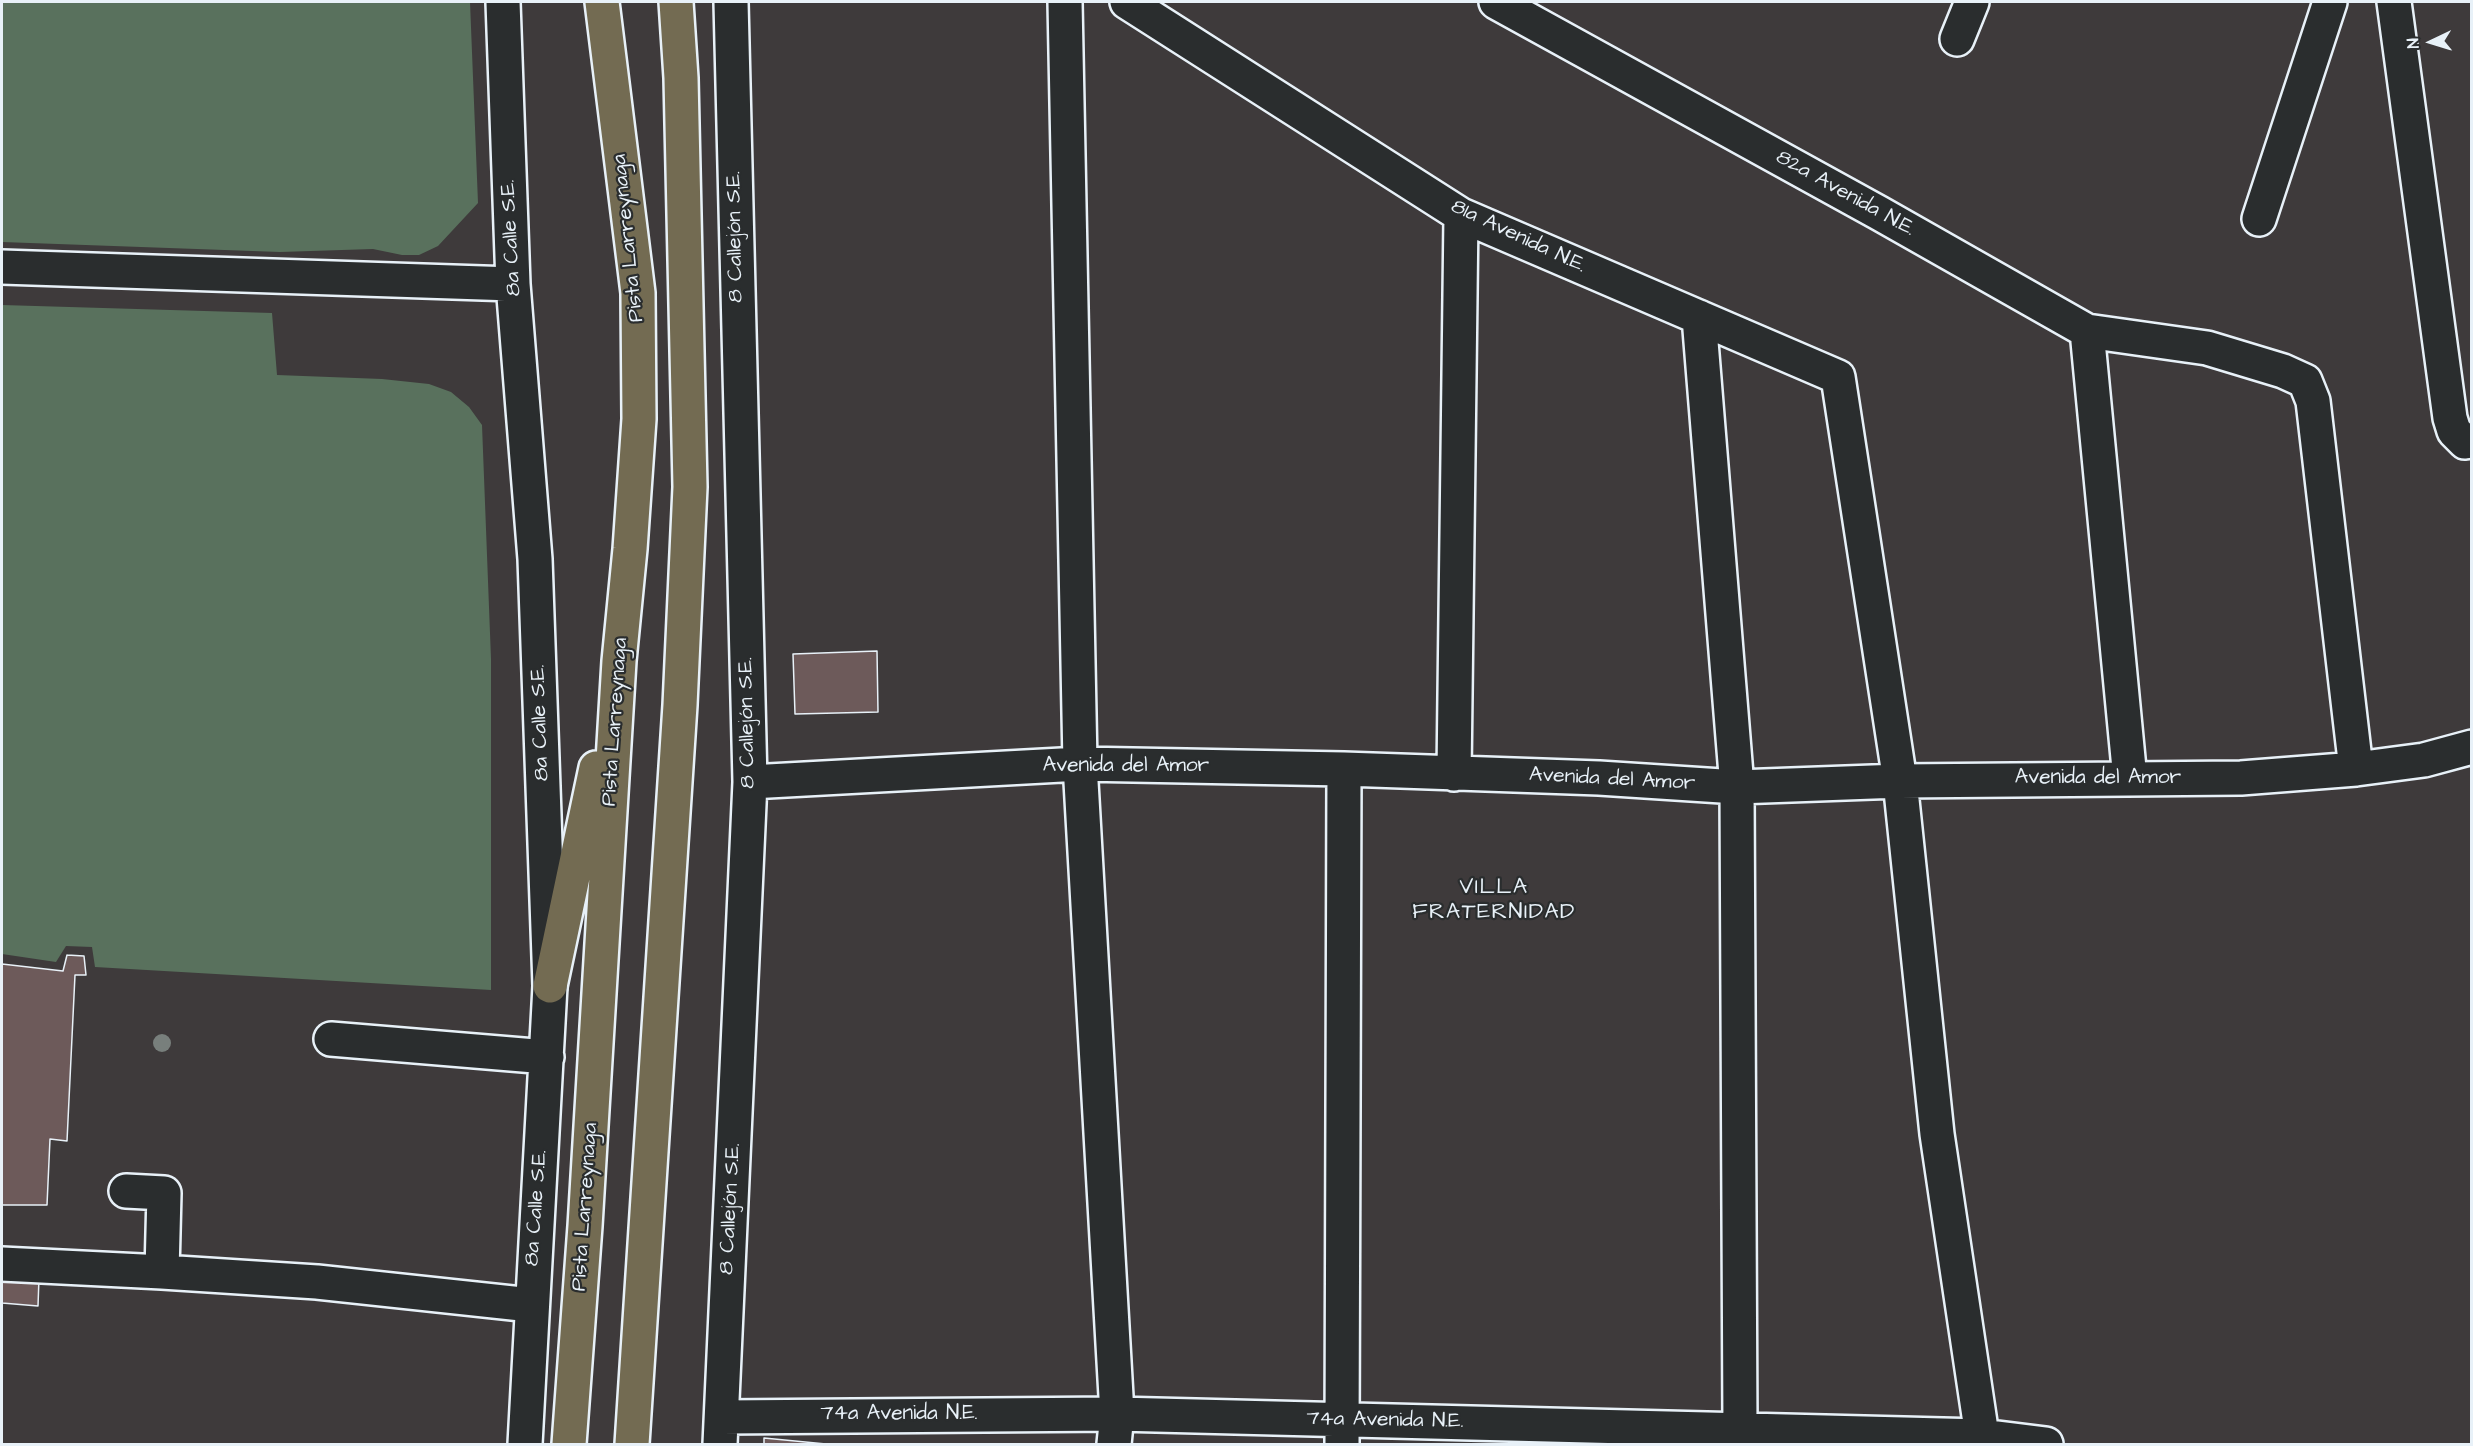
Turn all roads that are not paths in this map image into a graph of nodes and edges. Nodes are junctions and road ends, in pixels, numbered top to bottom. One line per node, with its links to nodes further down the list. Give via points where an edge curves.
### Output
1 (503, 2): 15 (street, 8a Calle S.E.)
2 (602, 2): 19 (main road, Pista Larreynaga, via 639,323 639,419)
3 (676, 2): 44 (main road, via 690,487 680,705)
4 (731, 2): 27 (street, 8 Callejón S.E.)
5 (1065, 2): 21 (street)
6 (1127, 2): 12 (street, 81a Avenida N.E.)
7 (1496, 2): 17 (street, 82a Avenida N.E.)
8 (1972, 2): 11 (street)
9 (2330, 2): 13 (street)
10 (2394, 2): 18 (street, via 2450,418 2454,431 2465,442)
11 (1957, 39)
12 (1461, 215): 16 (street, 81a Avenida N.E.); 24 (street)
13 (2259, 219)
14 (2, 267): 15 (street)
15 (513, 284): 29 (street, 8a Calle S.E., via 535,559)
16 (1699, 317): 26 (street, 81a Avenida N.E., via 1838,377); 28 (street)
17 (2087, 331): 23 (street, 82a Avenida N.E., via 2207,348 2305,381 2313,400); 25 (street)
18 (2472, 441)
19 (619, 661): 29 (main road); 43 (main road, Pista Larreynaga)
20 (2472, 747): 23 (street, Avenida del Amor, via 2424,760)
21 (1080, 764): 22 (street, Avenida del Amor); 27 (street, Avenida del Amor); 36 (street)
22 (1344, 769): 24 (street, Avenida del Amor); 39 (street)
23 (2356, 769): 25 (street, Avenida del Amor, via 2241,778)
24 (1454, 774): 28 (street, Avenida del Amor)
25 (2130, 780): 26 (street, Avenida del Amor)
26 (1900, 781): 28 (street, Avenida del Amor); 41 (street, via 1937,1134)
27 (750, 782): 38 (street, 8 Callejón S.E.)
28 (1737, 786): 37 (street)
29 (550, 986): 31 (street, 8a Calle S.E.)
30 (331, 1039): 31 (street)
31 (547, 1057): 35 (street, 8a Calle S.E.)
32 (126, 1191): 34 (street, via 164,1193)
33 (2, 1264): 34 (street)
34 (162, 1272): 35 (street, via 274,1290 316,1282)
35 (531, 1305): 42 (street, 8a Calle S.E.)
36 (1116, 1429): 38 (street, 74a Avenida N.E.); 39 (street, 74a Avenida N.E.)
37 (1740, 1429): 40 (street, 74a Avenida N.E.); 41 (street, 74a Avenida N.E.)
38 (721, 1431)
39 (1342, 1432): 40 (street, 74a Avenida N.E.)
40 (1652, 1436)
41 (1982, 1436): 45 (street, 74a Avenida N.E.)
42 (525, 1444)
43 (569, 1444)
44 (632, 1444)
45 (2046, 1444)

